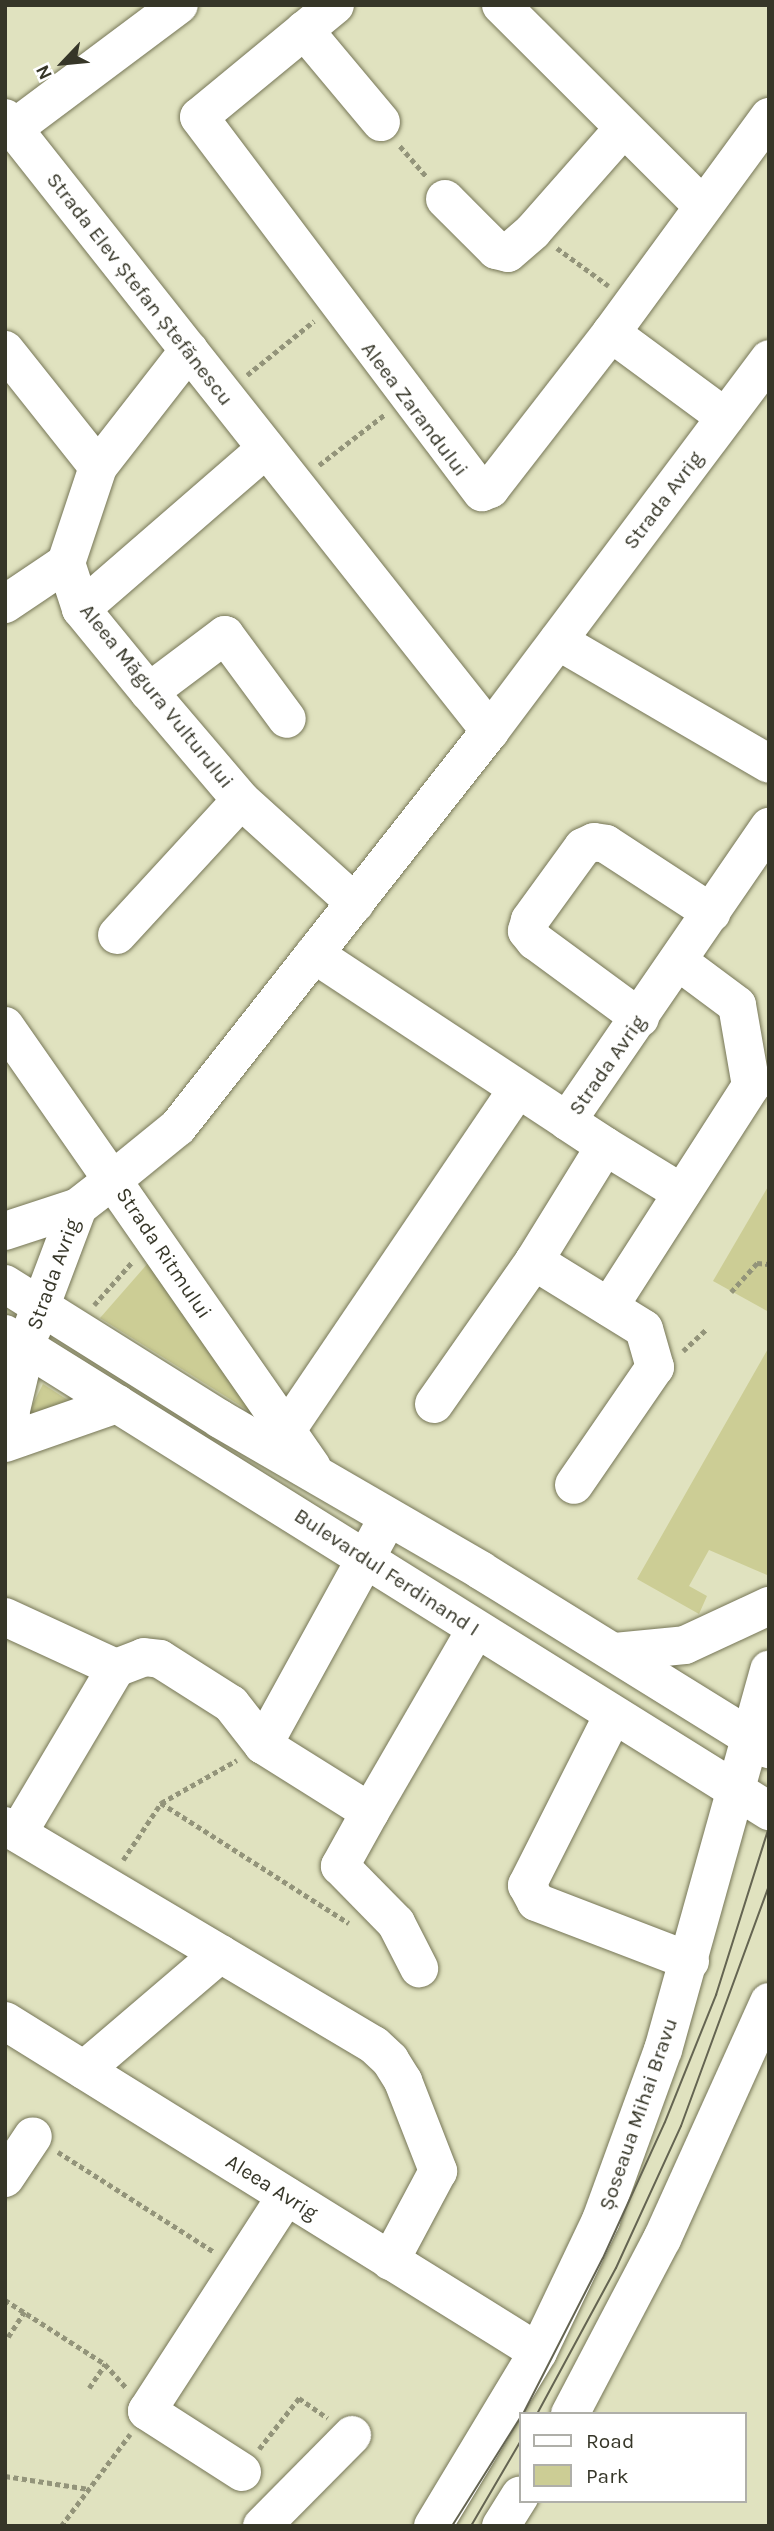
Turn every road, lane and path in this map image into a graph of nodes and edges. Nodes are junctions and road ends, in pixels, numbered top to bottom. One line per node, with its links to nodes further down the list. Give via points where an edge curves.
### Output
1 (179, 5): 7 (street, Strada Elev Ștefan Ștefănescu)
2 (335, 5): 4 (street, Aleea Zarandului)
3 (500, 5): 8 (street)
4 (304, 30): 6 (street); 12 (street, Aleea Zarandului, via 199,117)
5 (769, 117): 10 (street, Aleea Zarandului)
6 (381, 122): 9 (path)
7 (9, 123): 15 (street, Strada Elev Ștefan Ștefănescu)
8 (623, 129): 10 (street); 11 (street)
9 (445, 199): 11 (street, via 496,250 508,253 516,249)
10 (703, 206): 13 (street, Aleea Zarandului)
11 (533, 231): 13 (path)
12 (337, 303): 18 (path); 19 (street, Aleea Zarandului)
13 (633, 303): 14 (street, Aleea Zarandului)
14 (611, 333): 19 (street, Aleea Zarandului, via 490,489 482,492); 20 (street)
15 (189, 350): 18 (street, Strada Elev Ștefan Ștefănescu); 22 (street)
16 (5, 351): 22 (street)
17 (769, 359): 20 (street, Strada Avrig)
18 (223, 394): 21 (street, Strada Elev Ștefan Ștefănescu)
19 (407, 397): 23 (path)
20 (725, 417): 27 (street, Strada Avrig)
21 (266, 449): 23 (street, Strada Elev Ștefan Ștefănescu); 26 (street)
22 (98, 467): 24 (street)
23 (293, 484): 30 (street, Strada Elev Ștefan Ștefănescu)
24 (66, 563): 25 (street); 26 (street, Aleea Măgura Vulturului)
25 (5, 604)
26 (81, 609): 28 (street, Aleea Măgura Vulturului)
27 (558, 641): 30 (street, Strada Avrig); 31 (street)
28 (149, 692): 29 (street, via 225,635); 32 (street, Aleea Măgura Vulturului)
29 (287, 719)
30 (490, 730): 34 (street, Strada Avrig)
31 (765, 750)
32 (241, 800): 34 (street, Aleea Măgura Vulturului); 36 (street)
33 (769, 827): 35 (street, Strada Avrig)
34 (355, 903): 37 (street, Strada Avrig)
35 (712, 913): 38 (street, Strada Avrig); 39 (street, via 606,844 594,842 583,847 530,920 527,931 535,941)
36 (117, 935)
37 (314, 954): 41 (street, Strada Avrig); 44 (street, Strada Avrig, via 178,1127)
38 (679, 962): 39 (street, Strada Avrig); 45 (street, via 737,1005 751,1086)
39 (640, 1018): 42 (street, Strada Avrig)
40 (5, 1026): 44 (street, Strada Ritmului)
41 (517, 1090): 42 (street, Strada Avrig); 60 (street)
42 (567, 1121): 43 (street)
43 (605, 1146): 45 (street); 49 (street)
44 (114, 1179): 46 (street, Strada Avrig); 48 (street, Strada Ritmului)
45 (682, 1194): 54 (street)
46 (78, 1207): 47 (street); 53 (street, Strada Avrig)
47 (5, 1231)
48 (154, 1237): 55 (path); 60 (street, Strada Ritmului)
49 (534, 1261): 54 (street); 58 (street)
50 (769, 1264): 52 (path, via 757,1263)
51 (5, 1284): 53 (street, Bulevardul Ferdinand I)
52 (731, 1292)
53 (39, 1305): 55 (street, Bulevardul Ferdinand I); 56 (street, Strada Avrig)
54 (609, 1307): 62 (street, via 644,1329 654,1367)
55 (76, 1326): 61 (street, Bulevardul Ferdinand I)
56 (16, 1341): 57 (street, Bulevardul Ferdinand I); 59 (street, Strada Avrig)
57 (117, 1404): 59 (street); 64 (street, Bulevardul Ferdinand I)
58 (434, 1404)
59 (7, 1424)
60 (285, 1431): 61 (street, Strada Ritmului)
61 (321, 1480): 63 (street, Bulevardul Ferdinand I)
62 (574, 1485)
63 (388, 1518): 64 (street); 68 (street, Bulevardul Ferdinand I)
64 (367, 1558): 67 (street, Bulevardul Ferdinand I); 73 (street)
65 (769, 1606): 68 (street, via 685,1645)
66 (5, 1617): 69 (street)
67 (476, 1629): 71 (street, Bulevardul Ferdinand I); 77 (street)
68 (615, 1653): 72 (street, Bulevardul Ferdinand I)
69 (116, 1668): 73 (street, via 144,1657 160,1660 231,1704); 78 (street)
70 (769, 1670): 72 (street, Șoseaua Mihai Bravu)
71 (613, 1715): 74 (street, Bulevardul Ferdinand I); 82 (street, via 527,1885 536,1902)
72 (759, 1743): 74 (street, Șoseaua Mihai Bravu)
73 (263, 1745): 75 (path); 77 (street)
74 (736, 1790): 76 (street, Bulevardul Ferdinand I); 82 (street, Șoseaua Mihai Bravu)
75 (161, 1803): 79 (path); 80 (path)
76 (769, 1811)
77 (370, 1812): 83 (street, via 340,1866 396,1923)
78 (12, 1829): 79 (street)
79 (106, 1884): 81 (street)
80 (360, 1930)
81 (220, 1954): 86 (street); 90 (street, via 374,2045 403,2081 439,2171)
82 (690, 1961): 95 (street, Șoseaua Mihai Bravu, via 639,2125 601,2220)
83 (419, 1968)
84 (769, 2002): 99 (street, via 662,2239)
85 (5, 2021): 86 (street, Aleea Avrig)
86 (84, 2070): 89 (street, Aleea Avrig)
87 (33, 2136): 88 (street); 91 (path)
88 (5, 2178)
89 (286, 2196): 90 (street, Aleea Avrig); 91 (street)
90 (390, 2261): 95 (street, Aleea Avrig)
91 (240, 2268): 98 (street)
92 (5, 2300): 93 (path)
93 (24, 2312): 94 (path); 96 (path)
94 (8, 2337)
95 (538, 2351): 107 (street, Șoseaua Mihai Bravu)
96 (105, 2364): 97 (path); 98 (path)
97 (89, 2388)
98 (147, 2411): 101 (street); 103 (path)
99 (571, 2412)
100 (352, 2435): 101 (path, via 299,2398); 106 (street)
101 (242, 2472)
102 (5, 2476): 103 (path)
103 (89, 2489): 105 (path)
104 (518, 2499): 108 (street)
105 (61, 2526)
106 (262, 2526)
107 (433, 2526)
108 (501, 2526)

